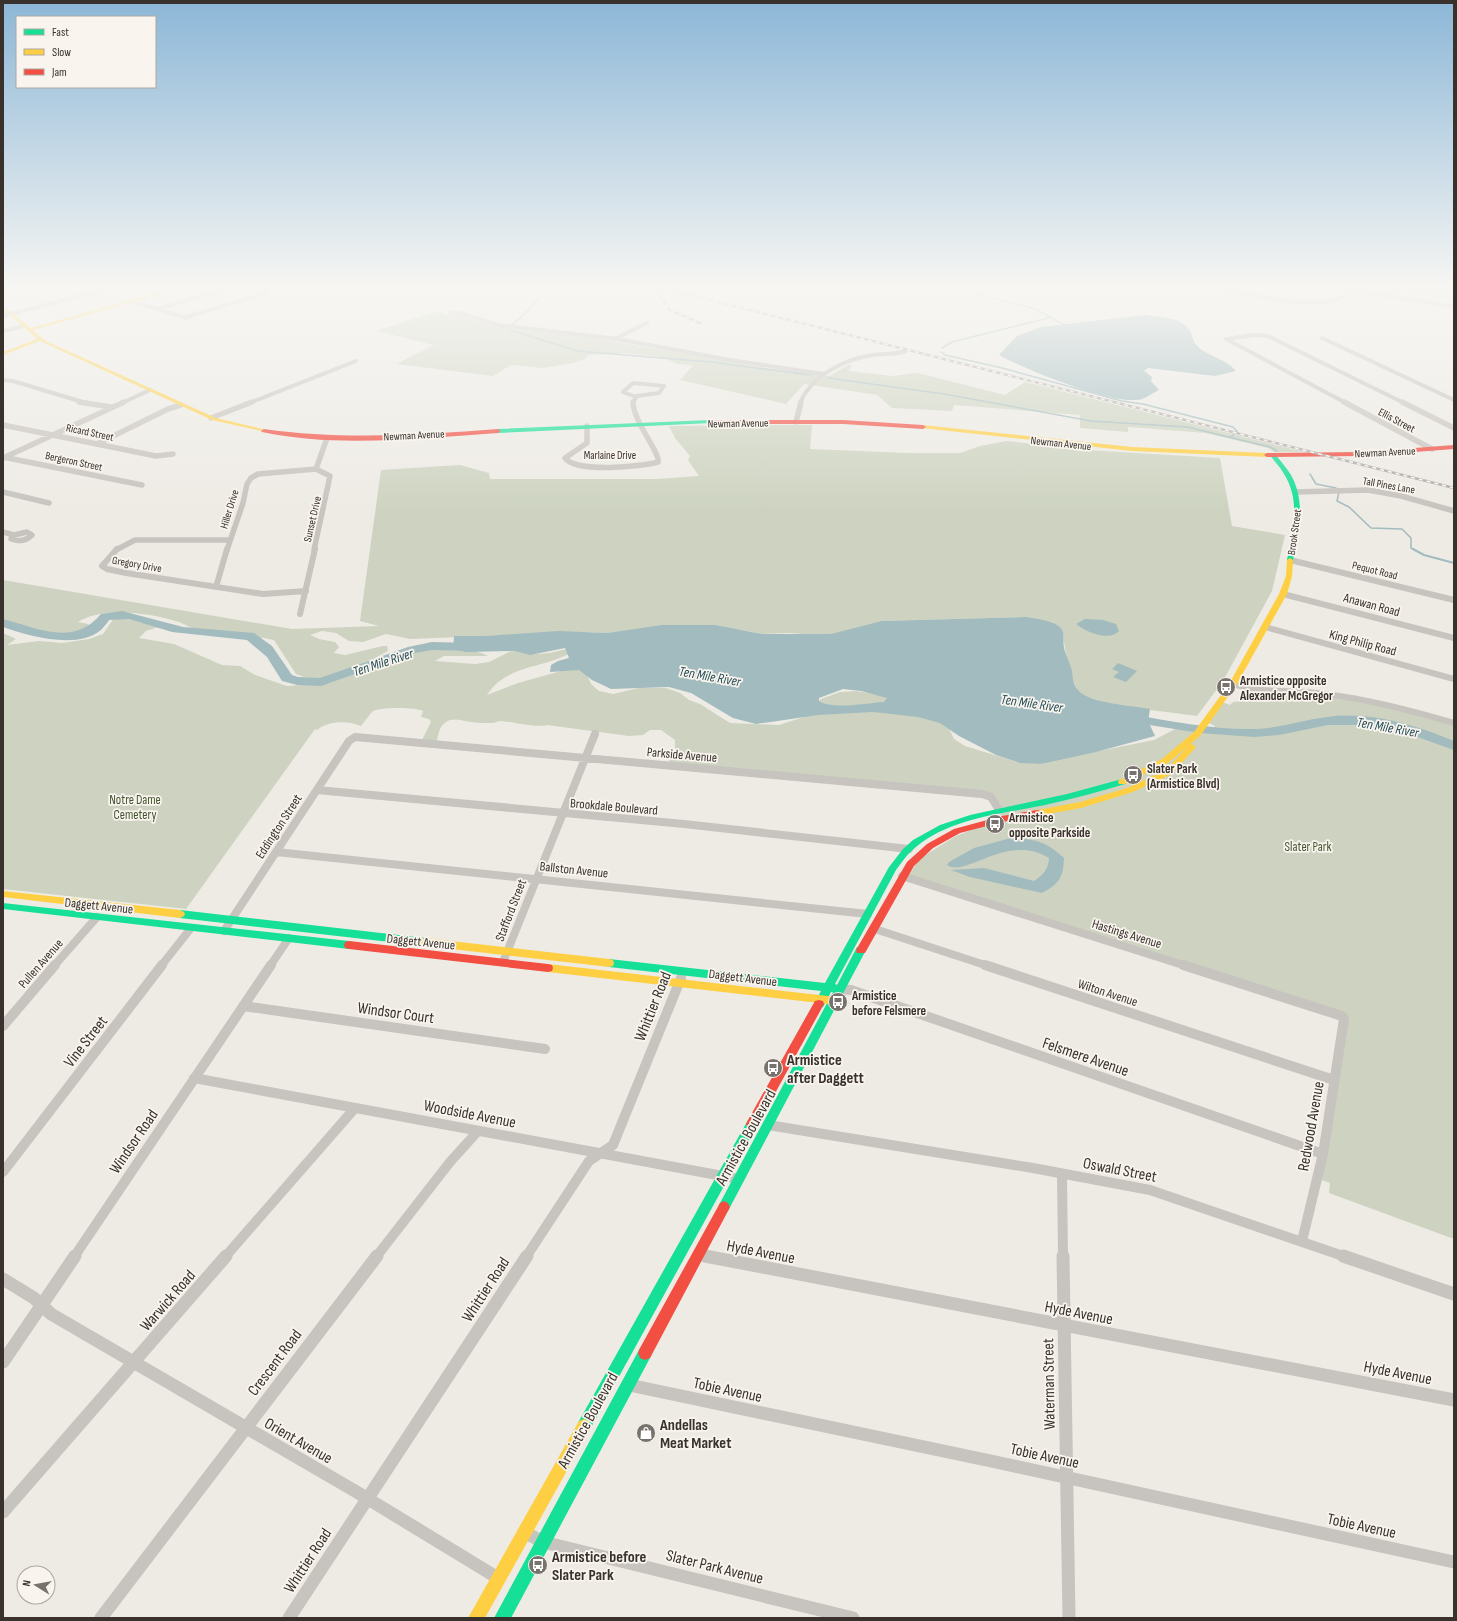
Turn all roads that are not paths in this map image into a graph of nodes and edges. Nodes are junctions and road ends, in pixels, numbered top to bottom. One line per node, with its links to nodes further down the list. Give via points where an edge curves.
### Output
1 (85, 361): 10 (main road, Newman Avenue)
2 (734, 361): 8 (street)
3 (846, 361): 8 (street)
4 (1267, 361): 25 (street, Ellis Street)
5 (1316, 361): 20 (street, Ellis Street)
6 (1370, 361): 12 (street)
7 (356, 362): 15 (street)
8 (823, 374): 16 (street, via 801,402)
9 (3, 380): 14 (street, via 80,402)
10 (150, 390): 13 (main road, Newman Avenue); 14 (street)
11 (636, 397): 11 (street, via 659,393 664,386 633,382 623,392); 17 (street, via 633,403)
12 (1454, 400)
13 (181, 405): 15 (main road, Newman Avenue); 23 (street)
14 (111, 407): 21 (street)
15 (210, 418): 22 (main road, Newman Avenue, via 254,431)
16 (796, 422): 17 (main road, Newman Avenue); 27 (main road, Newman Avenue, via 869,423 1124,448)
17 (639, 424): 19 (main road, Newman Avenue); 19 (street, Marlaine Drive, via 659,459 654,464 576,465 568,462 566,458 570,452 587,443)
18 (3, 425): 21 (street, Ricard Street)
19 (587, 426): 22 (main road, Newman Avenue)
20 (1454, 428)
21 (53, 434): 23 (street, Ricard Street); 28 (street)
22 (327, 438): 29 (street)
23 (97, 444): 26 (street, Ricard Street, via 156,456)
24 (1454, 447): 25 (main road, Newman Avenue)
25 (1432, 449): 27 (main road, Newman Avenue, via 1346,454)
26 (173, 454)
27 (1272, 454): 32 (main road, Brook Street, via 1290,479)
28 (3, 457): 30 (street, Bergeron Street)
29 (316, 469): 37 (street, Hiller Drive, via 259,473 251,478); 40 (street, Sunset Drive, via 330,476 330,481)
30 (142, 485)
31 (3, 492): 33 (street)
32 (1295, 492): 34 (street, Tall Pines Lane, via 1368,490); 38 (main road, Brook Street, via 1299,507 1298,523)
33 (49, 503)
34 (1454, 510)
35 (3, 532): 36 (street)
36 (14, 535)
37 (230, 540): 39 (street, Hiller Drive); 39 (street, Gregory Drive, via 135,540 124,543 102,566 113,571)
38 (1290, 560): 41 (main road, Brook Street, via 1289,576); 42 (street, Pequot Road)
39 (216, 587): 40 (street, Gregory Drive, via 263,594)
40 (306, 591): 43 (street, Sunset Drive)
41 (1283, 593): 44 (main road, Armistice Boulevard); 45 (street, Anawan Road)
42 (1454, 600)
43 (300, 614)
44 (1265, 627): 46 (street, King Philip Road); 47 (main road, Armistice Boulevard)
45 (1454, 638)
46 (1454, 679)
47 (1233, 684): 48 (street, via 1256,691 1315,693 1354,698 1395,706); 50 (main road, Armistice Boulevard)
48 (1454, 723)
49 (595, 734): 52 (street, Stafford Street)
50 (1197, 734): 54 (main road, Armistice Boulevard, via 1165,761 1124,782 1082,794); 58 (main road, Armistice Boulevard, via 1188,752 1176,766 1157,778 1118,794 1081,805 996,820 957,831 924,850)
51 (355, 737): 52 (street, Parkside Avenue); 53 (street, Eddington Street, via 349,741)
52 (585, 757): 54 (street, Parkside Avenue, via 982,794 992,797); 55 (street, Stafford Street)
53 (317, 790): 55 (street, Brookdale Boulevard); 57 (street, Eddington Street)
54 (999, 810): 56 (main road, Armistice Boulevard, via 958,820 925,836)
55 (563, 813): 56 (street, Brookdale Boulevard); 59 (street, Stafford Street)
56 (909, 848): 63 (main road, Armistice Boulevard, via 892,869)
57 (276, 852): 59 (street, Ballston Avenue); 65 (street, Eddington Street)
58 (902, 876): 67 (main road, Armistice Boulevard); 79 (street, Hastings Avenue)
59 (536, 879): 63 (street, Ballston Avenue); 70 (street, Stafford Street)
60 (3, 894): 61 (main road, Daggett Avenue)
61 (16, 895): 62 (street); 65 (main road, Daggett Avenue)
62 (4, 907): 64 (main road, Daggett Avenue)
63 (868, 914): 74 (main road, Armistice Boulevard)
64 (97, 918): 66 (main road, Daggett Avenue); 80 (street, Pullen Avenue)
65 (231, 920): 68 (street, Eddington Street); 70 (main road, Daggett Avenue)
66 (191, 928): 68 (main road, Daggett Avenue); 89 (street, Vine Street)
67 (875, 929): 75 (main road, Armistice Boulevard); 83 (street, Wilton Avenue)
68 (224, 931): 69 (main road, Daggett Avenue)
69 (289, 938): 71 (main road, Daggett Avenue); 78 (street, Windsor Road)
70 (508, 951): 71 (street, Stafford Street); 72 (main road, Daggett Avenue)
71 (503, 962): 73 (main road, Daggett Avenue)
72 (685, 970): 73 (street, Whittier Road); 74 (main road, Daggett Avenue)
73 (679, 982): 76 (main road, Daggett Avenue); 87 (street, Whittier Road, via 613,1145)
74 (828, 988): 75 (main road, Daggett Avenue); 76 (main road, Armistice Boulevard)
75 (839, 989): 77 (main road, Armistice Boulevard); 88 (street, Felsmere Avenue, via 858,992)
76 (822, 999): 77 (main road, Daggett Avenue); 91 (main road, Armistice Boulevard)
77 (834, 1000): 85 (main road, Armistice Boulevard)
78 (243, 1006): 81 (street, Windsor Court); 82 (street, Windsor Road)
79 (1342, 1016): 83 (street, Redwood Avenue, via 1344,1019)
80 (3, 1026)
81 (545, 1049)
82 (194, 1078): 84 (street, Woodside Avenue); 97 (street, Windsor Road)
83 (1334, 1080): 88 (street, Redwood Avenue)
84 (355, 1108): 86 (street, Woodside Avenue); 100 (street, Warwick Road)
85 (768, 1125): 90 (street, Oswald Street); 92 (main road, Armistice Boulevard)
86 (478, 1130): 87 (street, Woodside Avenue); 103 (street, Crescent Road, via 435,1181)
87 (601, 1153): 91 (street, Woodside Avenue); 105 (street, Whittier Road, via 589,1161)
88 (1322, 1154): 93 (street, Redwood Avenue)
89 (3, 1172)
90 (1062, 1174): 93 (street, Oswald Street, via 1150,1190); 98 (street, Waterman Street)
91 (723, 1176): 92 (street, Woodside Avenue); 107 (main road, Armistice Boulevard)
92 (739, 1179): 94 (main road, Armistice Boulevard)
93 (1302, 1241): 96 (street, Oswald Street)
94 (699, 1254): 98 (street, Hyde Avenue); 101 (main road, Armistice Boulevard)
95 (3, 1279): 97 (street, Orient Avenue)
96 (1454, 1294)
97 (42, 1305): 99 (street, Windsor Road); 100 (street, Orient Avenue, via 51,1314)
98 (1064, 1325): 102 (street, Hyde Avenue); 104 (street, Waterman Street)
99 (3, 1362)
100 (135, 1362): 103 (street, Orient Avenue); 106 (street, Warwick Road)
101 (628, 1385): 104 (street, Tobie Avenue); 108 (main road, Armistice Boulevard)
102 (1454, 1400)
103 (245, 1428): 105 (street, Orient Avenue); 111 (street, Crescent Road)
104 (1067, 1478): 109 (street, Tobie Avenue); 116 (street, Waterman Street)
105 (367, 1499): 110 (street, Orient Avenue); 112 (street, Whittier Road)
106 (3, 1512)
107 (524, 1532): 108 (street, Slater Park Avenue); 110 (main road, Armistice Boulevard)
108 (544, 1542): 114 (main road, Armistice Boulevard); 115 (street, Slater Park Avenue)
109 (1454, 1562)
110 (498, 1578): 113 (main road, Armistice Boulevard)
111 (101, 1618)
112 (289, 1618)
113 (476, 1618)
114 (502, 1618)
115 (853, 1618)
116 (1069, 1618)

